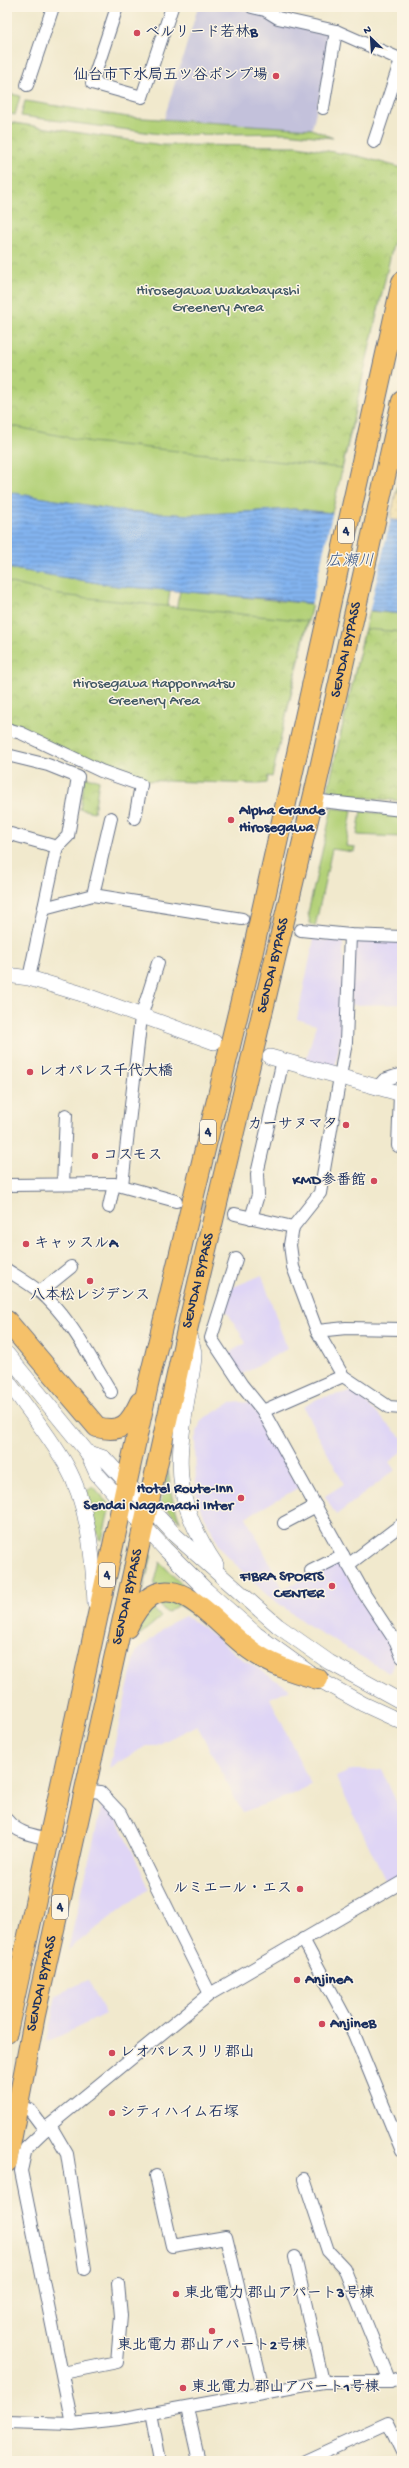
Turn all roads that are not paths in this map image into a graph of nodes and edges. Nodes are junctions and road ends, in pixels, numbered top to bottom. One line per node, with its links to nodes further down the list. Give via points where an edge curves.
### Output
1 (53, 7): 8 (street)
2 (117, 7): 3 (street, via 92,84 142,97)
3 (172, 7)
4 (252, 7): 5 (street)
5 (266, 8): 6 (street, via 278,18)
6 (336, 31): 7 (street); 9 (street)
7 (401, 60): 10 (street)
8 (27, 85)
9 (323, 108)
10 (374, 142)
11 (402, 282): 58 (highway, SENDAI BYPASS / 4, via 253,951)
12 (402, 401): 15 (highway, SENDAI BYPASS / 4)
13 (7, 729): 18 (street, via 20,732 101,772 141,785)
14 (7, 755): 20 (street, via 48,765 78,777 68,836)
15 (314, 793): 16 (street); 53 (highway, SENDAI BYPASS / 4)
16 (402, 810)
17 (111, 818): 21 (street)
18 (135, 818)
19 (7, 833): 20 (street)
20 (57, 847): 22 (street)
21 (93, 895): 22 (street); 23 (street)
22 (44, 908): 29 (street)
23 (242, 918)
24 (301, 930): 25 (street)
25 (350, 935): 26 (street); 34 (street, via 346,1042)
26 (402, 937)
27 (158, 963): 30 (street)
28 (7, 975): 29 (street)
29 (29, 978): 30 (street, via 79,993)
30 (141, 1017): 31 (street); 41 (street)
31 (214, 1042)
32 (276, 1059): 34 (street); 45 (street, via 257,1174 258,1195)
33 (402, 1074): 35 (street, via 384,1080)
34 (339, 1077): 35 (street); 46 (street, via 320,1193)
35 (377, 1088): 36 (street)
36 (401, 1094): 38 (street, via 398,1146)
37 (66, 1115): 39 (street)
38 (402, 1146)
39 (63, 1184): 40 (street); 41 (street)
40 (7, 1185)
41 (118, 1185): 42 (street); 43 (street)
42 (176, 1200)
43 (109, 1207)
44 (235, 1214): 45 (street)
45 (251, 1218): 46 (street)
46 (293, 1227): 54 (street, via 290,1245 293,1267)
47 (236, 1259): 61 (street, via 211,1338 242,1385)
48 (71, 1267): 50 (street)
49 (7, 1270): 50 (street)
50 (40, 1292): 59 (street, via 66,1321)
51 (7, 1321): 58 (highway, via 97,1427 118,1428 126,1425)
52 (402, 1329): 54 (street, via 346,1328)
53 (187, 1330): 63 (highway, SENDAI BYPASS / 4); 70 (street, via 194,1354 180,1440 181,1489 192,1523)
54 (317, 1331): 56 (street)
55 (7, 1354): 62 (street, via 87,1452 104,1458)
56 (344, 1376): 60 (street, via 389,1407); 61 (street)
57 (7, 1380): 71 (street, via 65,1464 79,1497 91,1541)
58 (148, 1385): 62 (highway, SENDAI BYPASS / 4)
59 (111, 1392)
60 (402, 1408)
61 (263, 1411): 64 (street)
62 (126, 1493): 63 (street); 67 (street); 71 (highway, SENDAI BYPASS / 4)
63 (148, 1505): 67 (highway, SENDAI BYPASS / 4); 70 (street, via 176,1536)
64 (316, 1506): 65 (street); 68 (street)
65 (284, 1523)
66 (402, 1524): 68 (street)
67 (144, 1525): 72 (highway, SENDAI BYPASS / 4); 74 (street, via 206,1590 256,1634)
68 (345, 1560): 69 (street); 73 (street, via 390,1631)
69 (311, 1571)
70 (228, 1584): 75 (street, via 278,1626 329,1662)
71 (95, 1629): 79 (highway, SENDAI BYPASS / 4)
72 (116, 1652): 74 (highway, via 134,1613 143,1601 158,1592 174,1592 196,1603 248,1648 271,1664); 77 (highway, SENDAI BYPASS / 4)
73 (402, 1657)
74 (318, 1679): 76 (street)
75 (402, 1702)
76 (402, 1722)
77 (86, 1790): 82 (street, via 100,1792 120,1813); 84 (highway, SENDAI BYPASS / 4, via 37,2008)
78 (7, 1820): 79 (street, via 14,1829 25,1834)
79 (50, 1839): 83 (highway, SENDAI BYPASS / 4)
80 (402, 1882): 81 (street)
81 (303, 1939): 82 (street); 86 (street, via 354,2034)
82 (210, 1994): 85 (street)
83 (7, 2032)
84 (18, 2106): 85 (street, via 30,2110); 87 (highway, SENDAI BYPASS / 4)
85 (47, 2128): 91 (street, via 67,2154); 93 (street, via 26,2148 21,2171)
86 (400, 2143)
87 (7, 2162)
88 (156, 2176): 97 (street, via 172,2246 226,2237)
89 (304, 2179): 96 (street, via 328,2251 344,2268)
90 (295, 2257): 95 (street)
91 (85, 2269)
92 (118, 2284): 93 (street, via 121,2316 117,2362)
93 (63, 2373): 101 (street)
94 (402, 2377): 96 (street)
95 (323, 2382): 96 (street); 97 (street)
96 (390, 2382)
97 (264, 2392): 98 (street)
98 (187, 2408): 99 (street); 104 (street)
99 (151, 2413): 101 (street); 103 (street)
100 (7, 2422): 101 (street)
101 (72, 2424)
102 (402, 2452): 105 (street, via 388,2423)
103 (160, 2461)
104 (199, 2461)
105 (305, 2461)

